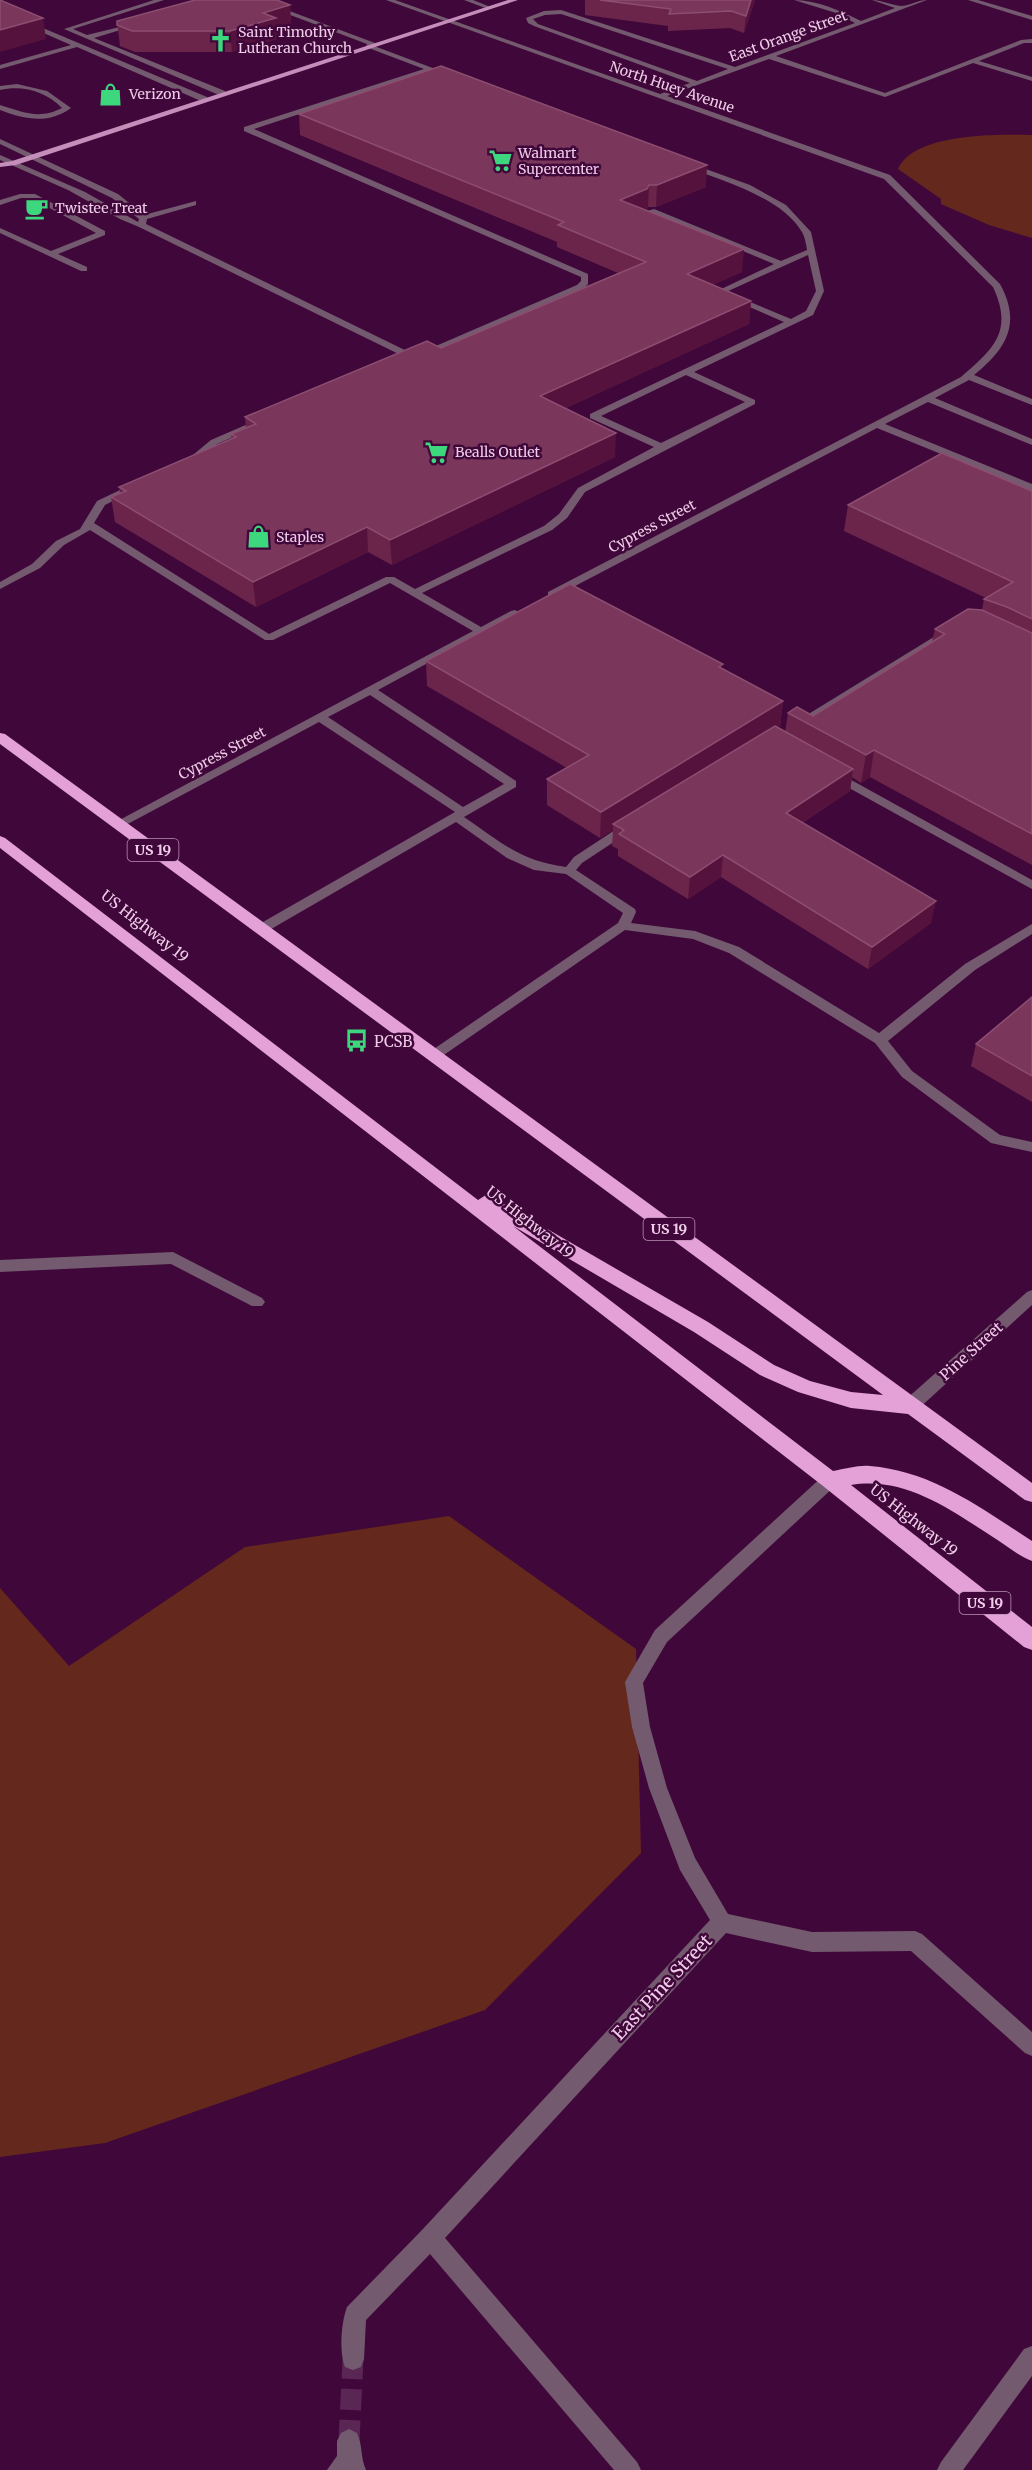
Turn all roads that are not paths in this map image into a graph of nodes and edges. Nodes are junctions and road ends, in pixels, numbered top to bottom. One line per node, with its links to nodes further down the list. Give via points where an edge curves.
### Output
1 (161, 0): 17 (street, via 67,29)
2 (254, 0): 20 (street)
3 (389, 0): 14 (street, North Huey Avenue)
4 (467, 0): 10 (street)
5 (515, 0): 10 (main road)
6 (796, 0): 16 (street)
7 (875, 0): 11 (street)
8 (924, 0): 11 (street, East Orange Street)
9 (971, 0): 13 (street)
10 (490, 8): 14 (main road)
11 (902, 8): 16 (street, East Orange Street)
12 (0, 12): 19 (street)
13 (1032, 18)
14 (449, 21): 20 (main road); 25 (street, North Huey Avenue)
15 (142, 22): 17 (street)
16 (861, 22): 24 (street, East Orange Street)
17 (88, 38): 34 (street)
18 (1032, 41): 26 (street)
19 (77, 45): 27 (street); 36 (street)
20 (371, 45): 28 (street); 34 (main road)
21 (593, 46): 22 (street); 29 (street, via 536,25 529,18 561,12); 32 (street)
22 (583, 49)
23 (564, 55): 25 (street)
24 (768, 56): 26 (street, via 885,95); 29 (street, East Orange Street)
25 (554, 58): 35 (street, North Huey Avenue)
26 (973, 61): 30 (street)
27 (0, 67)
28 (430, 69): 31 (street); 56 (street, via 248,129 585,276 580,287)
29 (735, 69): 32 (street, East Orange Street)
30 (1032, 79)
31 (462, 81)
32 (697, 83): 35 (street, East Orange Street)
33 (0, 88): 37 (street, via 21,85 61,100 67,108 55,115 34,118)
34 (222, 93): 36 (main road)
35 (661, 96): 45 (street, North Huey Avenue)
36 (204, 99): 40 (main road)
37 (0, 107)
38 (0, 141): 40 (street)
39 (0, 157): 42 (street)
40 (33, 157): 42 (main road); 49 (street, via 115,196)
41 (681, 162): 51 (street, via 747,187 783,207 807,232)
42 (13, 163): 43 (main road); 44 (main road); 49 (street, via 97,202 127,222)
43 (0, 165)
44 (0, 170)
45 (887, 177): 59 (street, Cypress Street, via 997,286 1004,298 1008,323 999,347)
46 (0, 203): 52 (street, via 32,196 102,233)
47 (192, 203): 49 (street)
48 (651, 211): 53 (street)
49 (143, 221): 56 (street)
50 (0, 230): 52 (street)
51 (811, 250): 53 (street); 55 (street, via 820,291 810,313)
52 (52, 253): 54 (street)
53 (781, 264): 55 (street, via 719,292)
54 (84, 269)
55 (792, 322): 58 (street)
56 (413, 357): 57 (street)
57 (402, 362)
58 (687, 372): 65 (street, via 752,402); 65 (street, via 593,416)
59 (967, 376): 60 (street, Cypress Street); 61 (street)
60 (927, 398): 63 (street, Cypress Street); 64 (street)
61 (1032, 402)
62 (276, 415): 66 (street, via 214,442 194,461)
63 (876, 424): 68 (street); 72 (street, Cypress Street)
64 (1032, 442)
65 (661, 447): 71 (street, via 581,490 563,516 548,528)
66 (177, 468)
67 (148, 480): 69 (street, via 101,503 88,521)
68 (1032, 488)
69 (90, 525): 70 (street, via 60,543 36,566); 71 (street, via 269,638 390,579)
70 (0, 586)
71 (414, 593): 75 (street)
72 (543, 599)
73 (522, 610): 75 (street, Cypress Street)
74 (960, 627): 78 (street, via 949,630)
75 (480, 631): 76 (street, Cypress Street)
76 (370, 690): 77 (street, Cypress Street); 81 (street, via 512,784)
77 (320, 717): 81 (street); 83 (street, Cypress Street)
78 (786, 731)
79 (0, 737): 83 (highway, US 19)
80 (824, 769): 86 (street)
81 (460, 815): 85 (street, via 520,859 538,867); 89 (street)
82 (636, 822): 85 (street, via 578,860)
83 (118, 824): 89 (highway, US 19)
84 (0, 841): 93 (highway, US Highway 19 / US 19)
85 (569, 871): 87 (street, via 630,912)
86 (1032, 885)
87 (623, 926): 90 (street, via 695,935 734,950); 91 (street)
88 (1032, 928): 90 (street, via 970,967)
89 (261, 929): 91 (highway, US 19)
90 (880, 1040): 92 (street, via 907,1074 996,1139)
91 (433, 1056): 97 (highway, US 19)
92 (1032, 1148)
93 (422, 1165): 97 (highway, via 701,1327 767,1370 805,1387 851,1400); 98 (highway, US Highway 19 / US 19)
94 (0, 1266): 96 (street, via 172,1258)
95 (1032, 1296): 97 (street, Pine Street)
96 (257, 1302)
97 (910, 1406): 99 (highway, US 19)
98 (830, 1480): 100 (highway, via 868,1474 911,1482 946,1496); 101 (highway, US Highway 19 / US 19); 102 (street, East Pine Street, via 661,1636 634,1682 641,1727 658,1788 687,1863)
99 (1032, 1494)
100 (1032, 1552)
101 (1032, 1640)
102 (722, 1922): 103 (street, via 812,1942 915,1941); 104 (street, East Pine Street)
103 (1032, 2046)
104 (430, 2238): 106 (street, East Pine Street, via 356,2315); 107 (street)
105 (1032, 2357): 108 (street)
106 (353, 2359)
107 (629, 2470)
108 (949, 2470)

